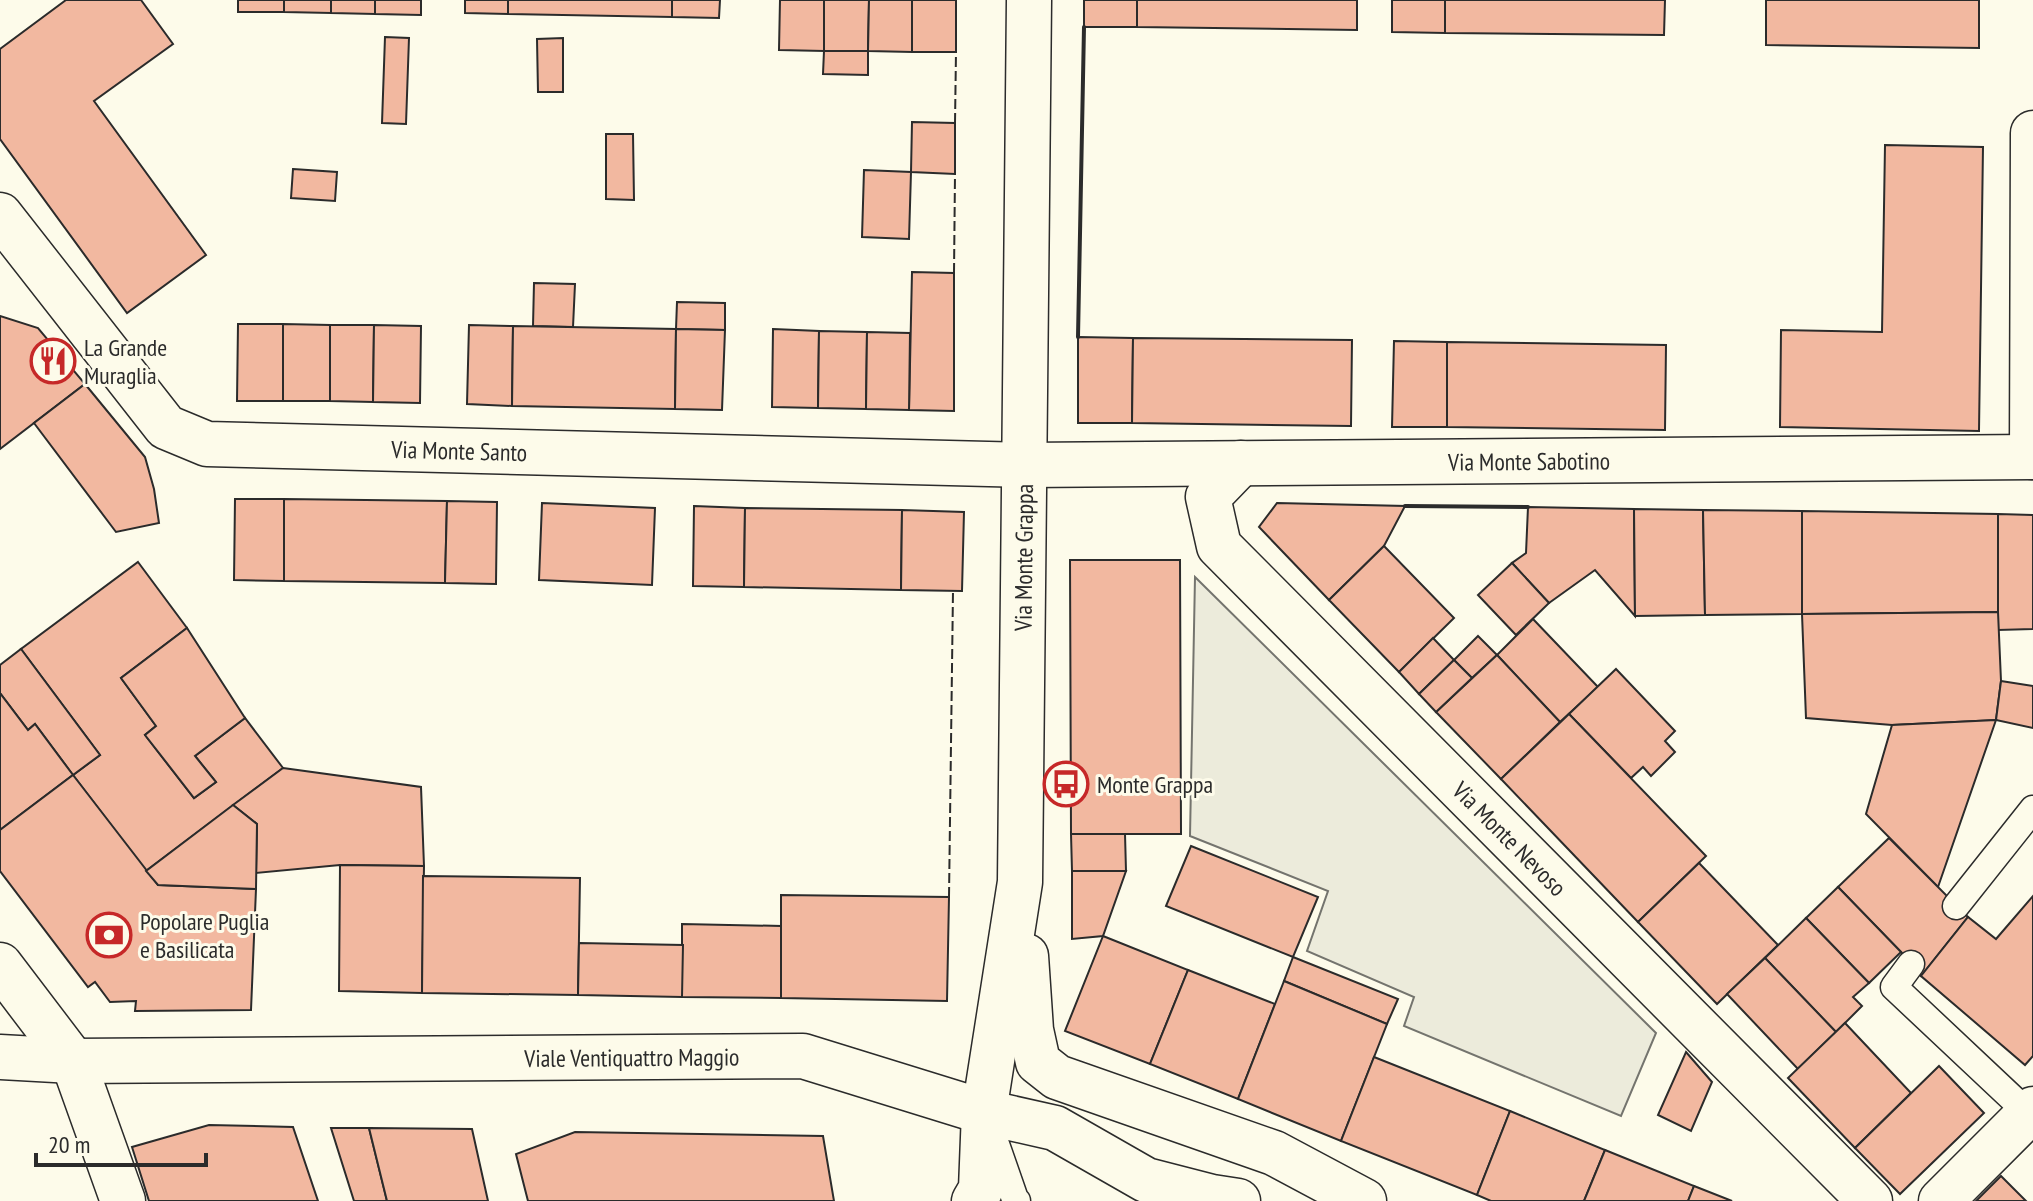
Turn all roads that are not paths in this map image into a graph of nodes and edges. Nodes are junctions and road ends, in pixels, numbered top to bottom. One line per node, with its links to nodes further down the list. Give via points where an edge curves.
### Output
1 (1029, 0): 6 (street, Via Monte Grappa)
2 (2033, 133): 4 (street)
3 (0, 215): 6 (street, Via Monte Santo, via 166,427 207,444)
4 (2033, 457): 5 (street, Via Monte Sabotino)
5 (1241, 463): 6 (street, Via Monte Sabotino); 21 (street, Via Monte Nevoso, via 1208,497 1219,546)
6 (1025, 465): 8 (street, Via Monte Grappa)
7 (2033, 809): 9 (lane)
8 (1020, 882): 14 (street, Via Monte Grappa); 20 (street, via 1038,1062 1057,1077 1274,1153)
9 (1956, 906)
10 (1911, 964): 15 (lane, via 1894,987)
11 (0, 965): 13 (street)
12 (0, 1057): 13 (street, Viale Ventiquattro Maggio)
13 (73, 1061): 14 (street, Viale Ventiquattro Maggio, via 803,1056); 16 (street)
14 (984, 1112): 17 (street, Via Monte Grappa, via 981,1189); 18 (lane); 19 (street, Viale Ventiquattro Maggio, via 1055,1128 1146,1180)
15 (2031, 1112): 22 (street)
16 (123, 1201)
17 (974, 1201)
18 (1017, 1201)
19 (1238, 1201)
20 (1364, 1201)
21 (1870, 1201)
22 (1941, 1201)

